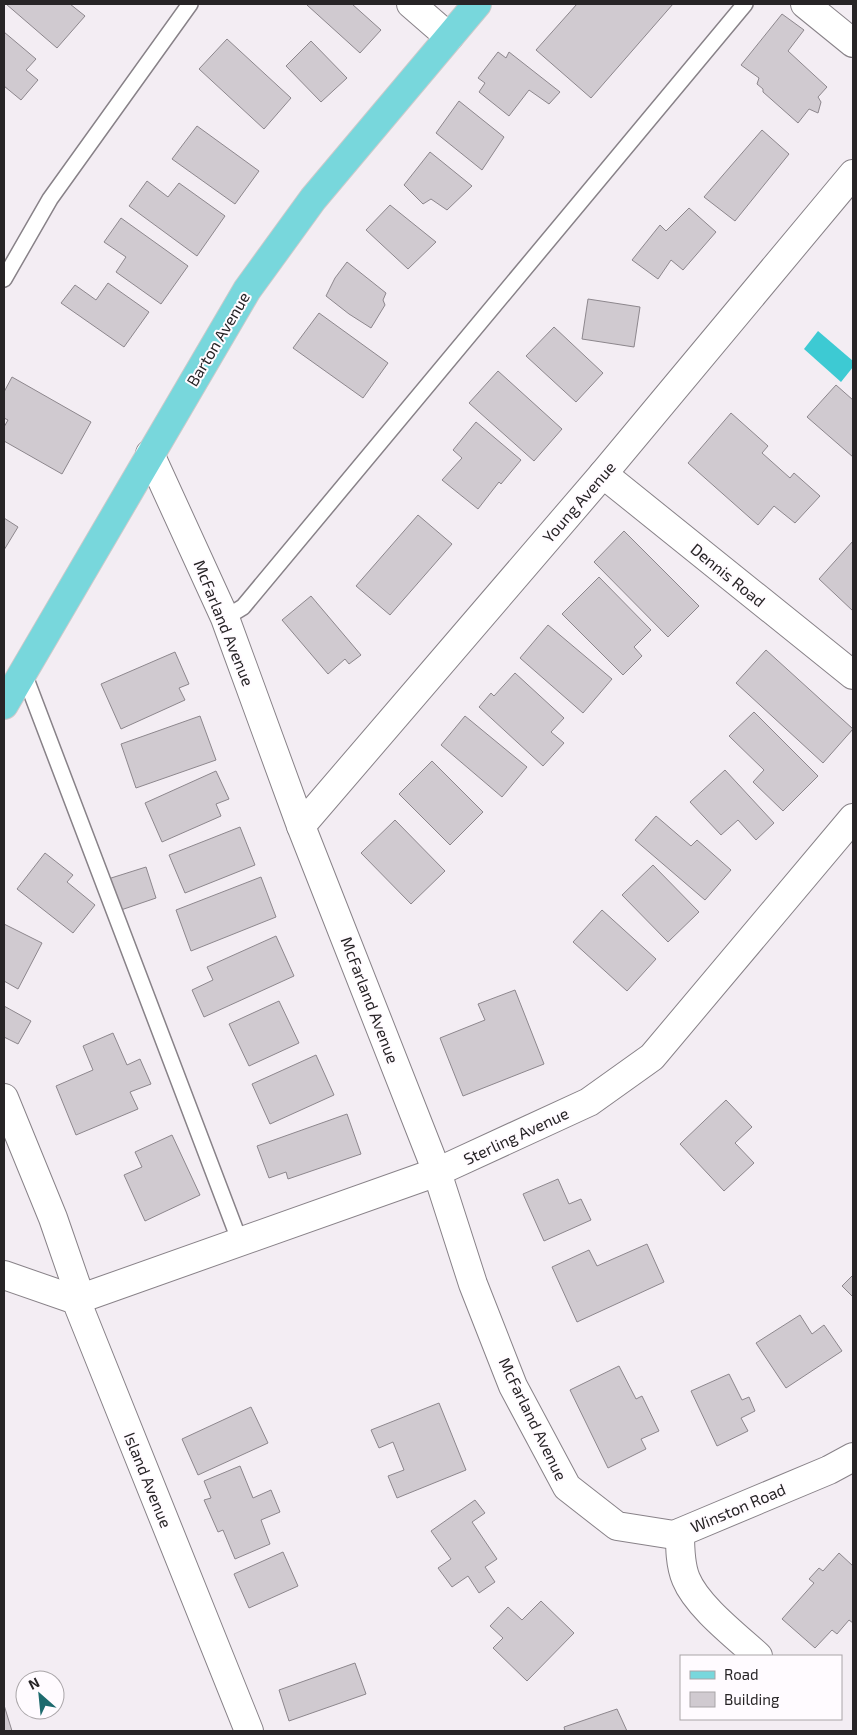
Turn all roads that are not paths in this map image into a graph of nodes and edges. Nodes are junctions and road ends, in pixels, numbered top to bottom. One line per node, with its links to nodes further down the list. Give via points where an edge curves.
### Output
1 (190, 4): 9 (lane, via 50,199)
2 (411, 4): 6 (street)
3 (477, 4): 6 (main road, Barton Avenue)
4 (745, 4): 12 (lane, via 243,607)
5 (805, 4): 7 (street)
6 (449, 37): 10 (main road, Barton Avenue, via 313,199 247,290)
7 (853, 43)
8 (853, 174): 11 (street, Young Avenue)
9 (4, 278)
10 (150, 454): 12 (street, McFarland Avenue); 13 (main road, Barton Avenue)
11 (604, 474): 14 (street, Dennis Road); 17 (street, Young Avenue)
12 (225, 618): 17 (street, McFarland Avenue)
13 (23, 671): 15 (main road, Barton Avenue); 20 (lane)
14 (853, 675)
15 (4, 705)
16 (853, 818): 19 (street, Sterling Avenue, via 652,1057 589,1102)
17 (301, 826): 19 (street, McFarland Avenue)
18 (4, 1098): 22 (street, Island Avenue, via 53,1218)
19 (437, 1172): 20 (street, Sterling Avenue); 24 (street, McFarland Avenue, via 473,1284 514,1386 567,1487)
20 (240, 1242): 22 (street, Sterling Avenue)
21 (4, 1275): 22 (street)
22 (79, 1300): 27 (street, Island Avenue)
23 (853, 1457): 25 (street, Winston Road)
24 (617, 1526): 25 (street, Winston Road, via 674,1535)
25 (680, 1532): 26 (street, via 686,1579 700,1602)
26 (757, 1655)
27 (249, 1731)

